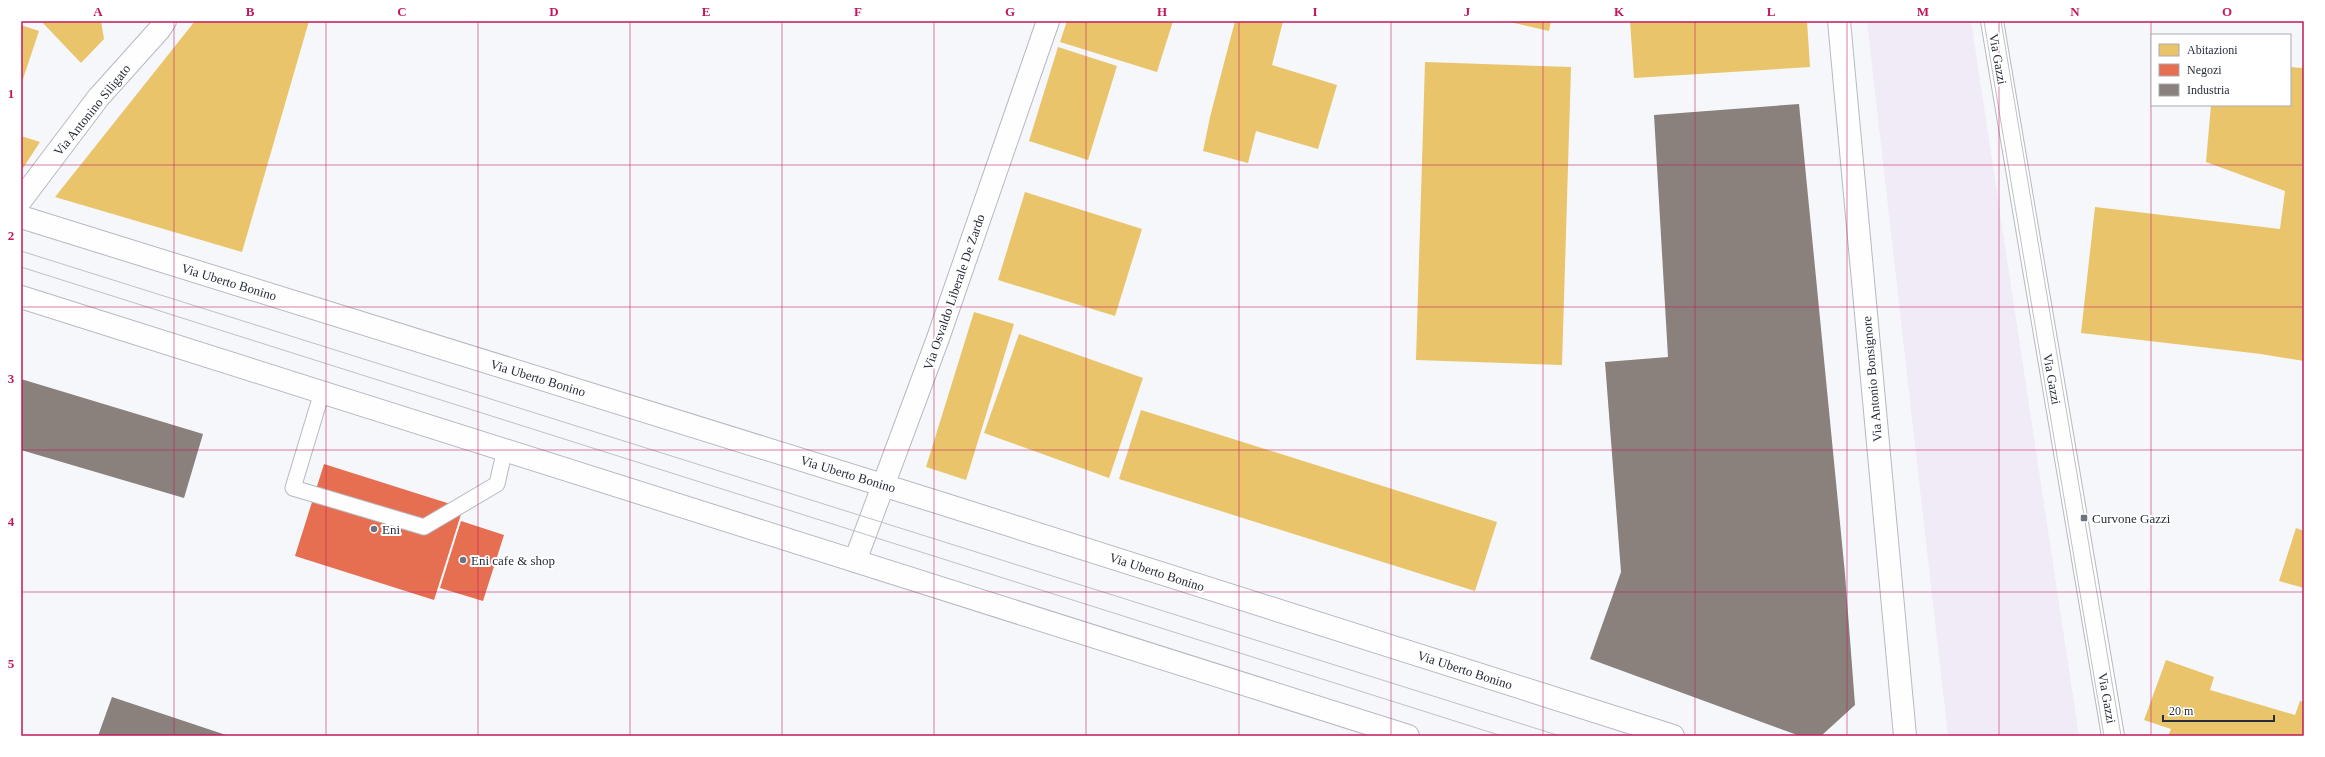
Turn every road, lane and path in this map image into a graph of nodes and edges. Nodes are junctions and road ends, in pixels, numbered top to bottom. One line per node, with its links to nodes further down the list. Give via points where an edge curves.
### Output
1 (164, 21): 5 (main road, Via Antonino Siligato, via 159,30 98,98)
2 (1048, 21): 10 (main road, Via Osvaldo Liberale De Zardo, via 937,341)
3 (1839, 21): 14 (main road, Via Antonio Bonsignore)
4 (1992, 21): 15 (main road, Via Gazzi)
5 (21, 200)
6 (21, 217): 10 (main road, Via Uberto Bonino)
7 (21, 297): 8 (main road)
8 (322, 392): 9 (main road); 9 (lane, via 293,488 424,528 497,484)
9 (505, 449): 11 (main road)
10 (883, 485): 11 (main road, Via Osvaldo Liberale De Zardo); 13 (main road, Via Uberto Bonino)
11 (855, 561): 12 (main road)
12 (1408, 736)
13 (1673, 736)
14 (1905, 736)
15 (2113, 736)

